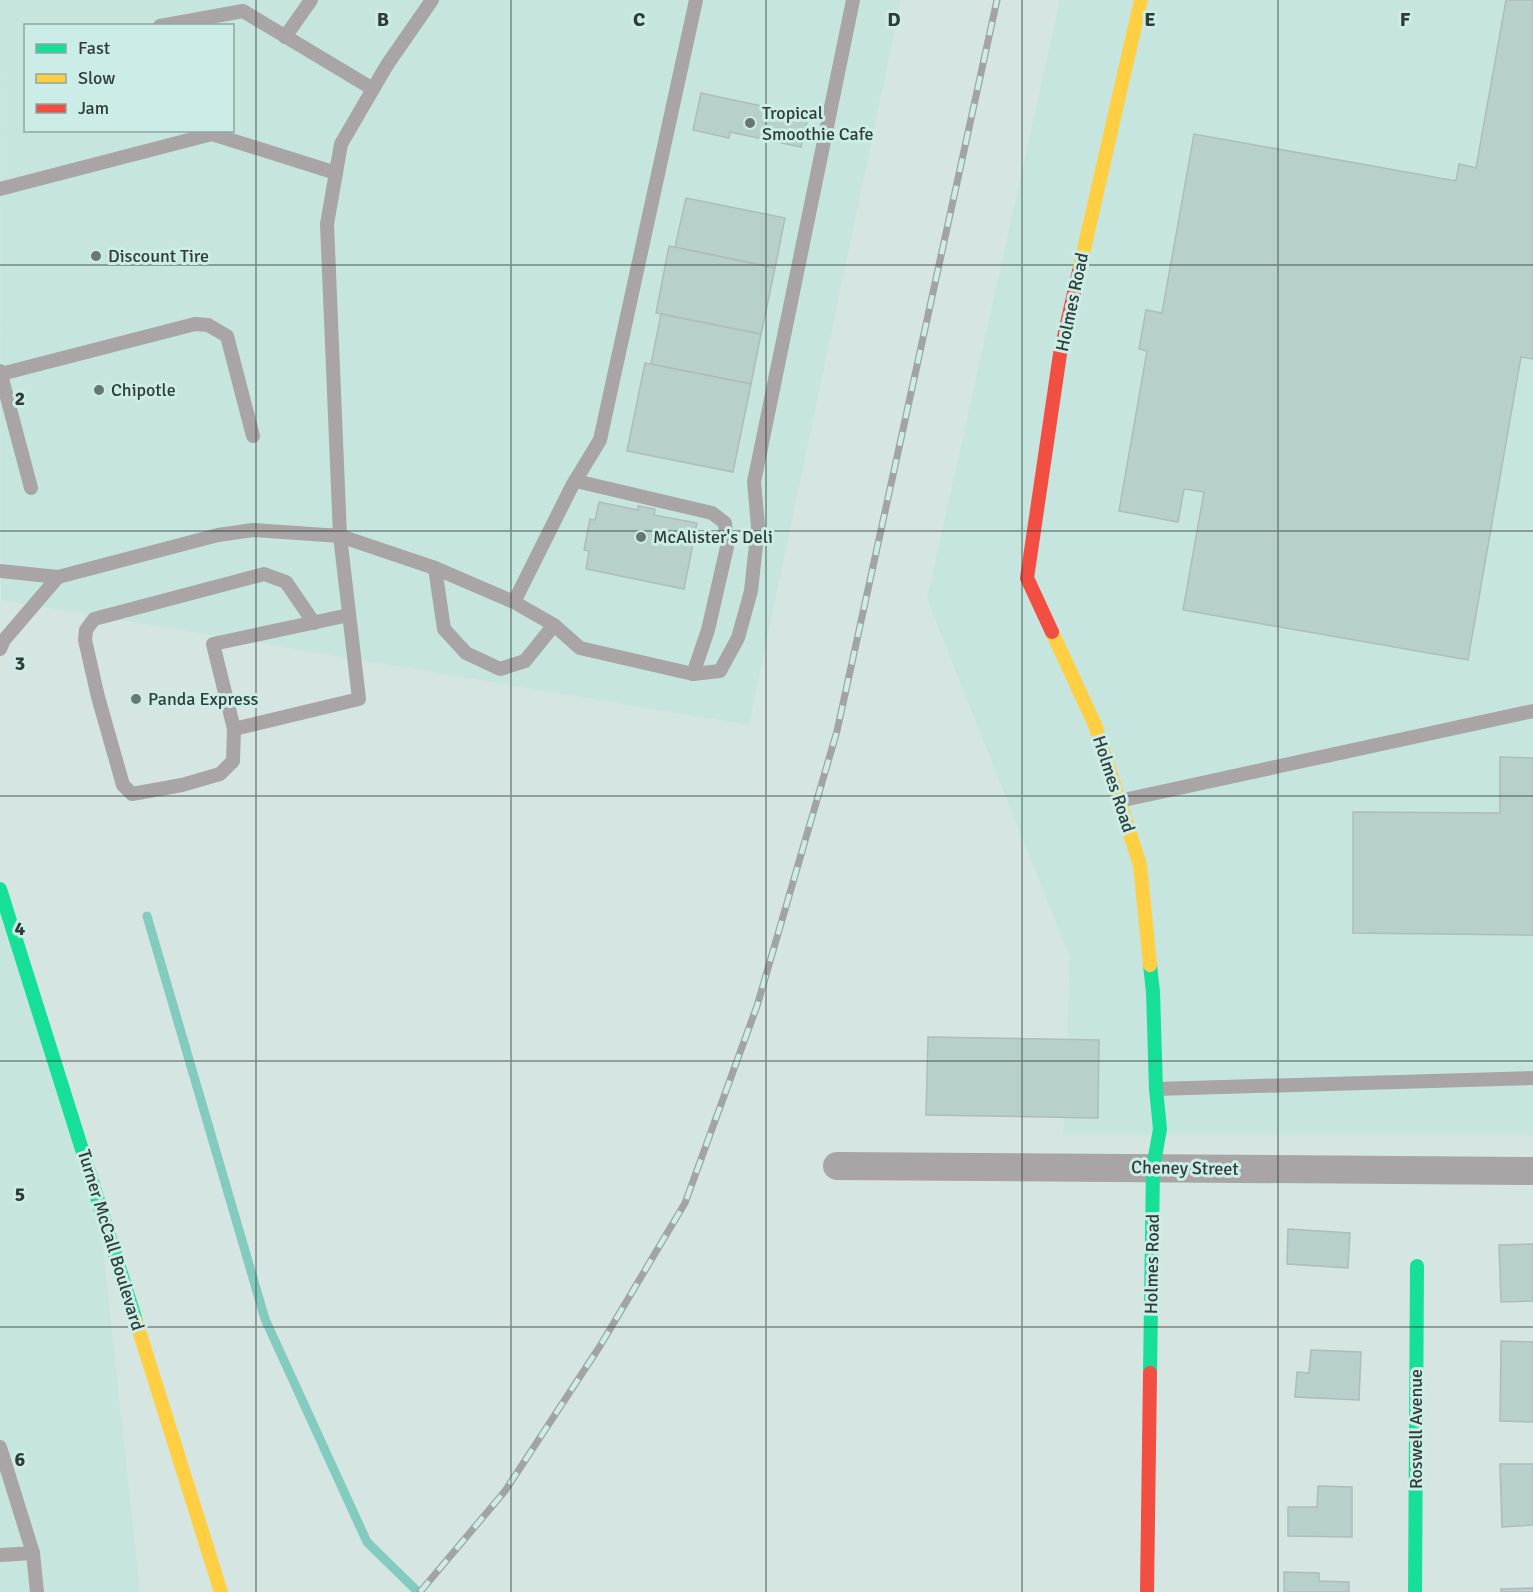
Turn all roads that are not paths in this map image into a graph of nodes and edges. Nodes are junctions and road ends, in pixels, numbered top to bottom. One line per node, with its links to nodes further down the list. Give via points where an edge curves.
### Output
1 (311, 0): 8 (lane)
2 (432, 0): 9 (lane)
3 (696, 0): 14 (lane, via 600,440)
4 (853, 0): 25 (lane, via 754,482 758,526 752,591 738,638 720,671)
5 (1141, 0): 28 (street, Holmes Road, via 1060,354 1027,578 1095,725)
6 (242, 6): 7 (lane); 8 (lane)
7 (168, 24)
8 (285, 37): 9 (lane)
9 (373, 89): 10 (lane, via 341,144)
10 (336, 173): 11 (lane, via 212,134); 16 (lane, via 327,224)
11 (0, 189)
12 (0, 373): 13 (lane, via 195,324 207,325 227,336); 15 (lane)
13 (253, 436)
14 (576, 481): 20 (lane); 25 (lane, via 712,513 725,523 727,547 708,630)
15 (31, 488)
16 (340, 536): 17 (lane); 19 (lane, via 253,530 218,535); 21 (lane)
17 (435, 568): 20 (lane); 23 (lane, via 444,629 466,653 500,669 525,661)
18 (0, 571): 19 (lane)
19 (58, 577): 24 (lane)
20 (514, 602): 23 (lane)
21 (349, 615): 22 (lane); 27 (lane, via 358,699)
22 (314, 623): 27 (lane, via 213,644); 27 (lane, via 286,582 264,574 94,619 86,630 85,640 123,785 132,794 220,774 233,760)
23 (554, 626): 25 (lane, via 580,648)
24 (0, 649)
25 (693, 674)
26 (1533, 711): 28 (lane)
27 (234, 729)
28 (1119, 801): 31 (street, Holmes Road, via 1140,865 1153,992)
29 (0, 889): 40 (street, Turner McCall Boulevard)
30 (1533, 1078): 31 (lane)
31 (1156, 1089): 33 (street, Holmes Road, via 1161,1129)
32 (837, 1166): 33 (street, Cheney Street)
33 (1153, 1168): 34 (street, Cheney Street); 41 (street, Holmes Road)
34 (1533, 1171)
35 (1417, 1266): 42 (street, Roswell Avenue)
36 (0, 1447): 37 (lane)
37 (33, 1553): 38 (lane); 39 (lane)
38 (0, 1556)
39 (37, 1592)
40 (221, 1592)
41 (1147, 1592)
42 (1415, 1592)

